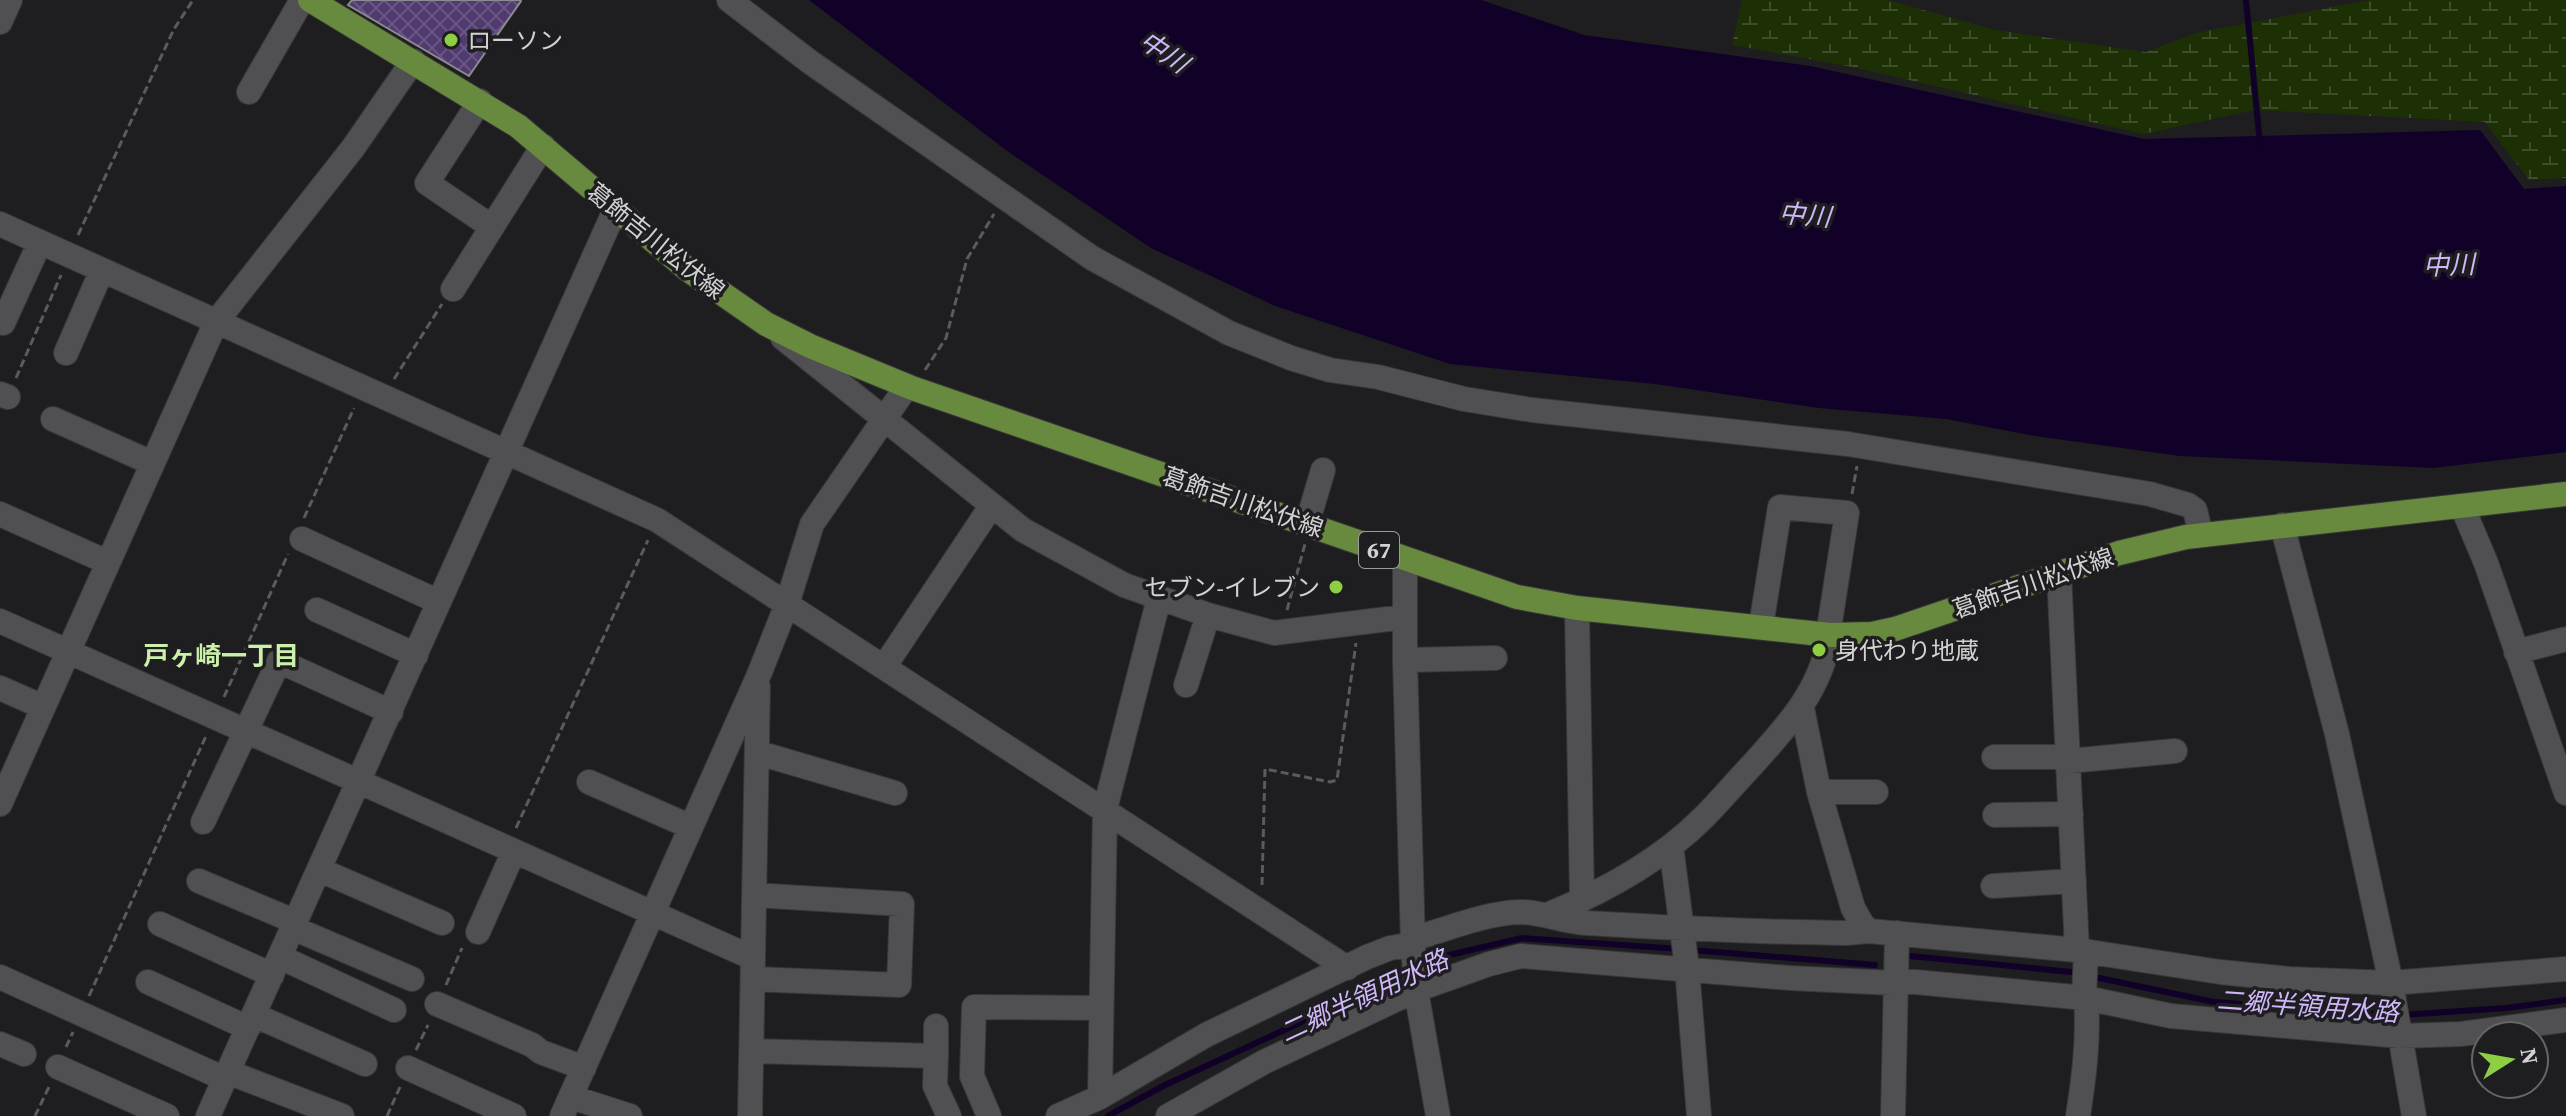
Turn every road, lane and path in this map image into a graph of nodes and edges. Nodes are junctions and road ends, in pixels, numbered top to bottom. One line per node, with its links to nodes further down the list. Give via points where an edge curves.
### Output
1 (10, 0): 7 (street)
2 (193, 0): 17 (path, via 174,29)
3 (302, 0): 9 (street)
4 (310, 0): 6 (main road, 葛飾吉川松伏線 / 67)
5 (729, 0): 12 (street)
6 (336, 7): 8 (main road, 葛飾吉川松伏線 / 67)
7 (0, 22)
8 (413, 61): 10 (main road, 葛飾吉川松伏線 / 67); 21 (street, via 353,148)
9 (249, 92)
10 (480, 101): 11 (main road, 葛飾吉川松伏線 / 67); 15 (street, via 427,183)
11 (543, 146): 13 (main road, 葛飾吉川松伏線 / 67); 15 (street)
12 (1004, 198): 24 (path, via 967,259 946,338); 29 (street, via 1092,258 1229,333 1330,370 1532,410)
13 (615, 210): 22 (main road, 葛飾吉川松伏線 / 67); 30 (street)
14 (0, 224): 16 (street)
15 (492, 227): 19 (street)
16 (40, 242): 17 (street); 20 (street)
17 (69, 256): 18 (street); 25 (path)
18 (102, 270): 21 (street); 23 (street)
19 (453, 289): 26 (path)
20 (0, 322)
21 (216, 322): 26 (street); 31 (street)
22 (766, 324): 24 (main road, 葛飾吉川松伏線 / 67); 28 (street)
23 (66, 353)
24 (909, 387): 28 (street); 38 (main road, 葛飾吉川松伏線 / 67)
25 (4, 395)
26 (370, 397): 30 (street); 42 (path)
27 (53, 419): 31 (street)
28 (884, 421): 34 (street); 48 (street, via 812,524)
29 (1860, 447): 36 (path); 41 (street, via 2150,494 2195,510)
30 (507, 452): 47 (street); 48 (street, via 657,520)
31 (152, 463): 44 (street)
32 (1323, 470): 38 (street)
33 (2566, 494): 35 (main road, 葛飾吉川松伏線 / 67)
34 (992, 505): 46 (street, via 1023,530 1124,585); 64 (street)
35 (2462, 506): 39 (main road, 葛飾吉川松伏線 / 67); 60 (street)
36 (1847, 513): 55 (street, via 1780,507); 57 (street)
37 (0, 514): 44 (street)
38 (1308, 525): 43 (main road, 葛飾吉川松伏線 / 67); 56 (path)
39 (2282, 525): 41 (main road, 葛飾吉川松伏線 / 67); 118 (street, via 2337,734)
40 (653, 529): 90 (path)
41 (2201, 535): 45 (main road, 葛飾吉川松伏線 / 67)
42 (297, 538): 47 (street); 71 (path)
43 (1405, 559): 49 (main road, 葛飾吉川松伏線 / 67, via 1517,597); 52 (street)
44 (107, 562): 59 (street)
45 (2059, 573): 57 (main road, 葛飾吉川松伏線 / 67, via 1895,629); 76 (street)
46 (1159, 598): 51 (street); 84 (street)
47 (439, 602): 61 (street)
48 (787, 604): 64 (street); 65 (street)
49 (1577, 608): 55 (main road, 葛飾吉川松伏線 / 67); 96 (street)
50 (317, 610): 61 (street)
51 (1208, 615): 56 (street); 66 (street)
52 (1404, 617): 54 (street); 63 (street)
53 (0, 621): 59 (street)
54 (1358, 623): 56 (street); 97 (path, via 1337,780 1265,769 1261,900)
55 (1761, 626): 57 (main road, 葛飾吉川松伏線 / 67)
56 (1281, 633)
57 (1829, 635): 69 (street, via 1824,662)
58 (2566, 639): 60 (street)
59 (68, 651): 68 (street); 71 (street)
60 (2516, 652): 82 (street)
61 (416, 655): 70 (street)
62 (1495, 658): 63 (street)
63 (1405, 660): 107 (street)
64 (884, 667): 84 (street)
65 (758, 677): 74 (street); 88 (street)
66 (1186, 685)
67 (0, 688): 68 (street)
68 (43, 707): 83 (street)
69 (1802, 708): 79 (street); 89 (street, via 1702,820)
70 (391, 712): 72 (street, via 279,661); 78 (street)
71 (214, 718): 72 (street); 124 (path)
72 (245, 732): 78 (street); 87 (street)
73 (2175, 751): 76 (street)
74 (759, 753): 81 (street); 95 (street)
75 (1994, 757): 76 (street)
76 (2069, 759): 85 (street)
77 (589, 782): 88 (street)
78 (359, 783): 90 (street); 91 (street)
79 (1819, 792): 80 (street); 104 (street, via 1853,908)
80 (1876, 792)
81 (895, 793)
82 (2566, 793)
83 (0, 804)
84 (1105, 809): 97 (street); 122 (street)
85 (2071, 814): 86 (street); 93 (street)
86 (1995, 815)
87 (203, 822)
88 (691, 827): 98 (street)
89 (1671, 846): 96 (street); 103 (street)
90 (510, 850): 98 (street); 106 (street)
91 (320, 870): 100 (street); 102 (street)
92 (199, 881): 102 (street)
93 (2074, 881): 94 (street); 108 (street)
94 (1993, 886)
95 (755, 895): 112 (street); 112 (street, via 902,904 899,985)
96 (1582, 900): 99 (street)
97 (1256, 908): 110 (street)
98 (652, 914): 112 (street); 136 (street)
99 (1547, 915): 103 (street, via 1569,922); 107 (street, via 1503,914)
100 (442, 923)
101 (160, 924): 109 (street)
102 (295, 925): 109 (street); 115 (street)
103 (1682, 929): 104 (street); 111 (street)
104 (1869, 931): 105 (street)
105 (1897, 933): 108 (street); 117 (street)
106 (472, 935): 121 (path)
107 (1413, 941): 110 (street); 119 (street)
108 (2081, 951): 118 (street, via 2220,972); 120 (street)
109 (276, 966): 123 (street); 126 (street)
110 (1347, 968): 138 (street, via 1206,1035)
111 (1687, 968): 117 (street); 119 (street, via 1521,956); 153 (street)
112 (753, 969): 130 (street)
113 (2566, 969): 118 (street)
114 (0, 977): 124 (street)
115 (412, 979)
116 (148, 982): 126 (street)
117 (1894, 982): 120 (street); 154 (street)
118 (2391, 983): 128 (street)
119 (1416, 990): 151 (street, via 1264,1062); 152 (street)
120 (2085, 998): 128 (street, via 2171,1016); 155 (street, via 2088,1021)
121 (437, 1004): 135 (path); 136 (street)
122 (1101, 1008): 138 (street); 149 (street, via 974,1007 972,1076)
123 (394, 1010)
124 (81, 1014): 134 (path); 137 (street)
125 (2566, 1020): 128 (street)
126 (251, 1022): 133 (street); 137 (street)
127 (936, 1026): 132 (street)
128 (2400, 1036): 156 (street)
129 (0, 1044): 131 (street)
130 (751, 1051): 132 (street); 147 (street)
131 (24, 1054)
132 (936, 1056): 148 (street, via 935,1086)
133 (365, 1064)
134 (58, 1067): 140 (path); 141 (street)
135 (408, 1068): 144 (path); 145 (street)
136 (584, 1068): 139 (street)
137 (226, 1075): 142 (street); 143 (street)
138 (1100, 1097): 150 (street)
139 (566, 1107): 146 (street)
140 (35, 1116)
141 (167, 1116)
142 (208, 1116)
143 (342, 1116)
144 (387, 1116)
145 (514, 1116)
146 (630, 1116)
147 (750, 1116)
148 (949, 1116)
149 (989, 1116)
150 (1058, 1116)
151 (1168, 1116)
152 (1438, 1116)
153 (1699, 1116)
154 (1893, 1116)
155 (2078, 1116)
156 (2414, 1116)

